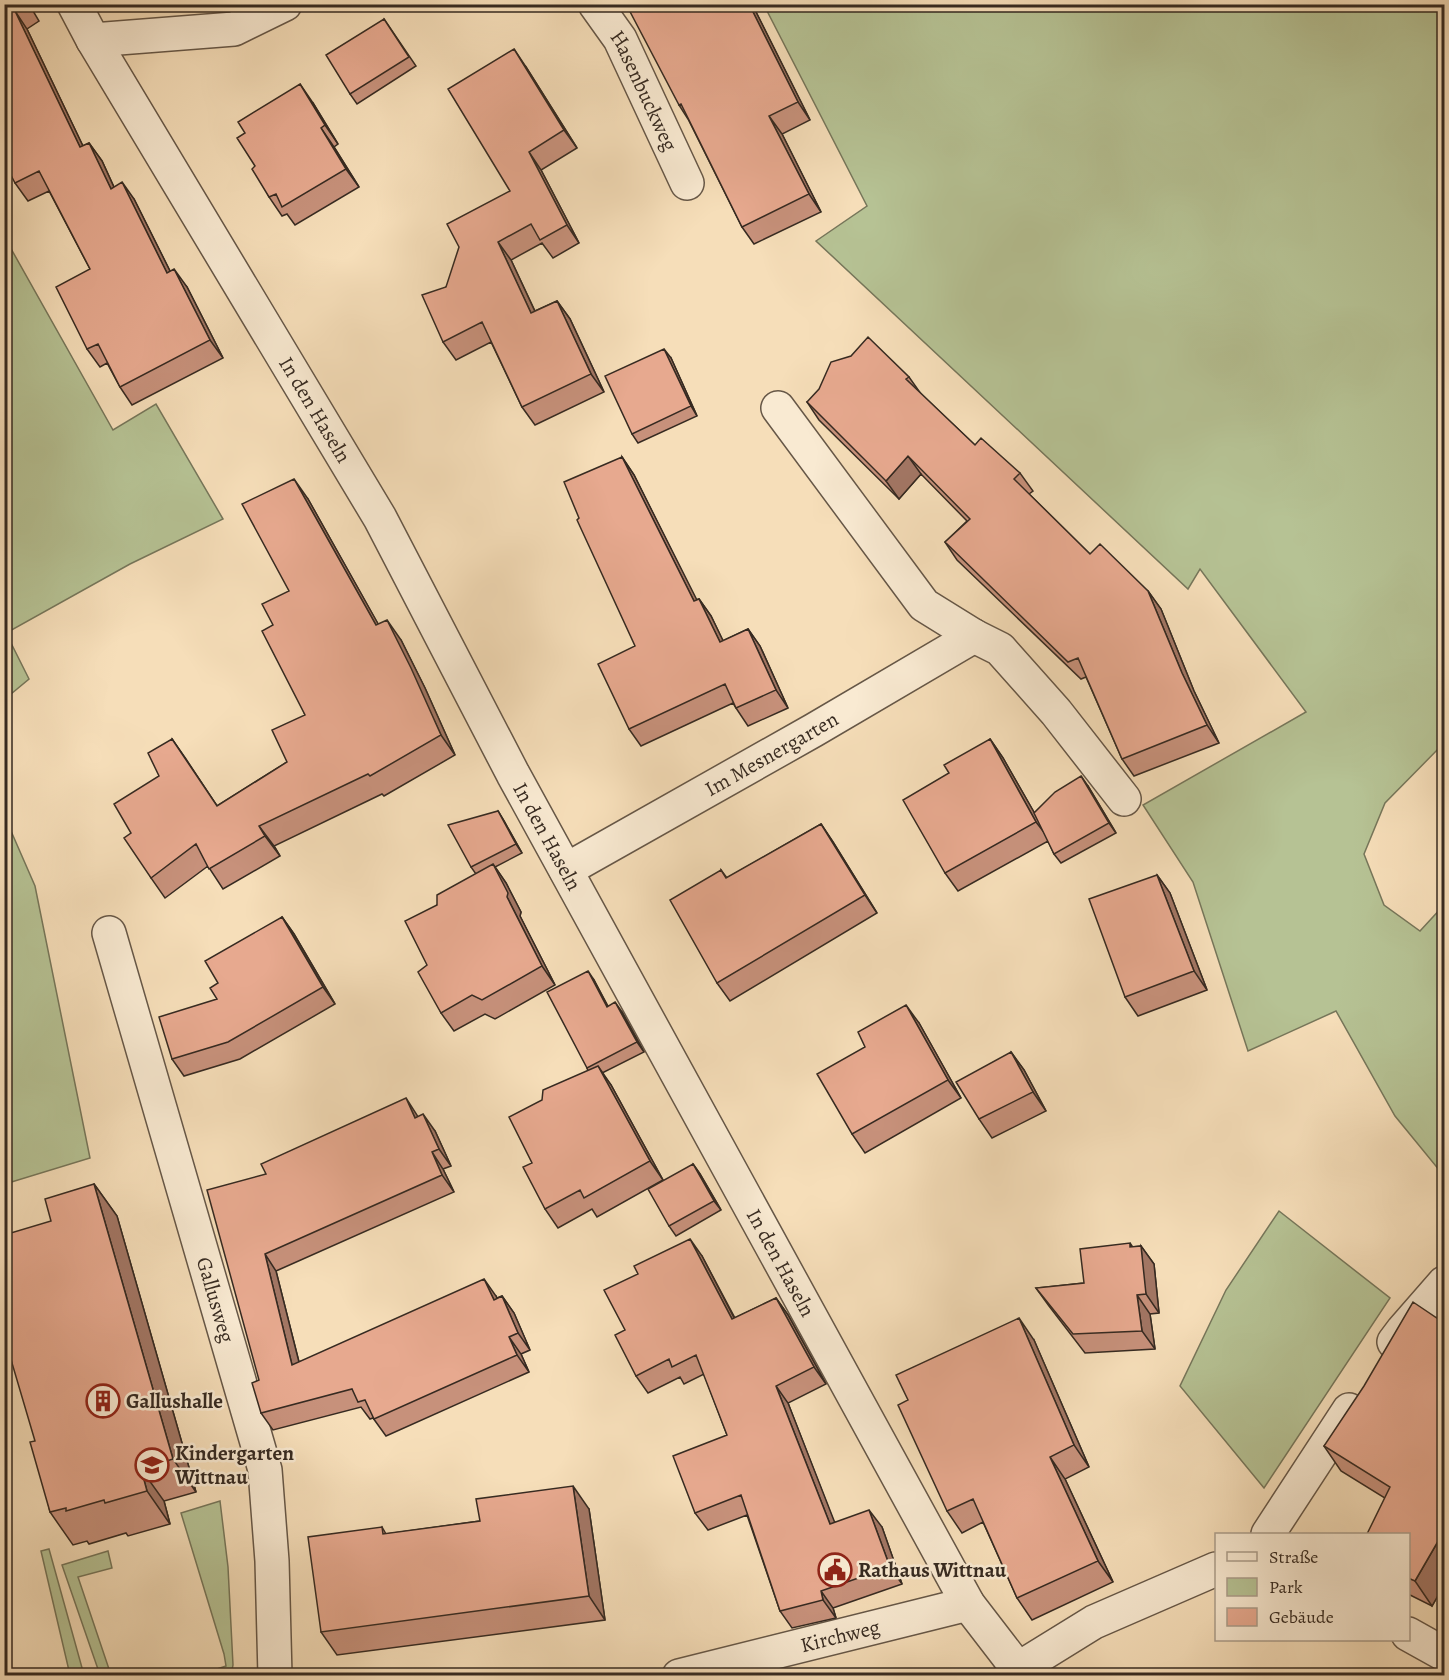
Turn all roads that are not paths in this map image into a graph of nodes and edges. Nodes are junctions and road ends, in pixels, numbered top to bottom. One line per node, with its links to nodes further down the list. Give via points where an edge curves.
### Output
1 (74, 4): 4 (street, In den Haseln)
2 (285, 4): 4 (street, via 234,29)
3 (595, 4): 5 (street, Hasenbuckweg, via 620,39)
4 (93, 40): 9 (street, In den Haseln, via 380,518)
5 (687, 183)
6 (778, 408): 7 (street, via 924,605)
7 (974, 636): 8 (street, via 1000,649 1056,712); 9 (street, Im Mesnergarten)
8 (1124, 799)
9 (566, 870): 14 (street, In den Haseln)
10 (109, 933): 18 (street, Gallusweg, via 265,1470)
11 (1444, 1283): 12 (street, via 1402,1330)
12 (1269, 1533)
13 (1215, 1569): 17 (street, via 1094,1622)
14 (968, 1604): 17 (street, In den Haseln); 19 (street, Kirchweg)
15 (1410, 1635): 16 (street)
16 (1444, 1654)
17 (1018, 1672)
18 (275, 1676)
19 (679, 1676)

